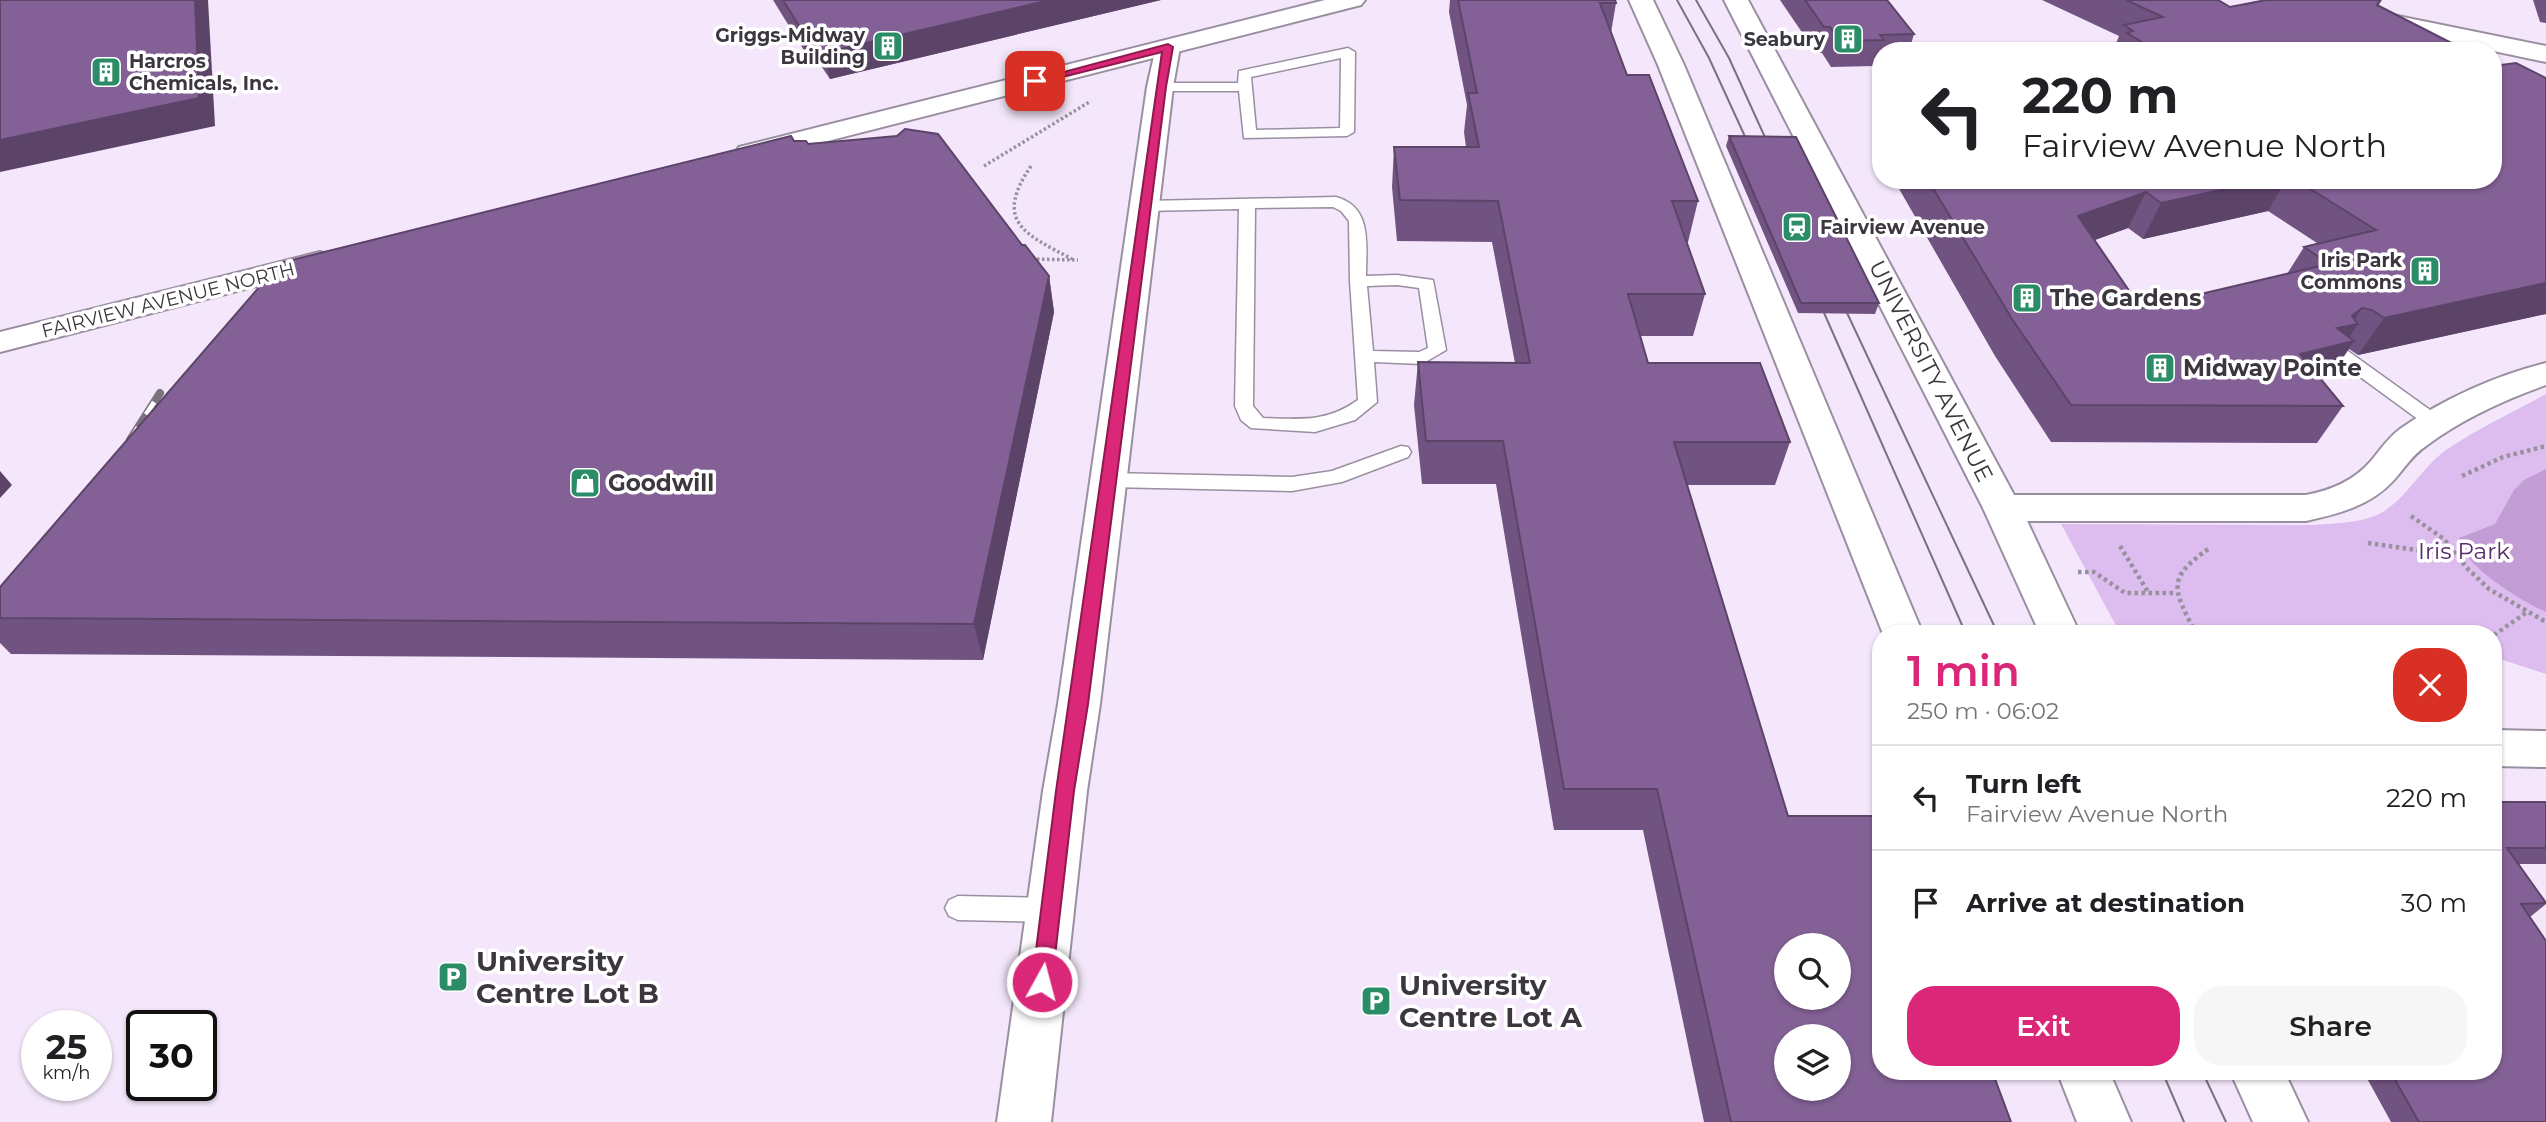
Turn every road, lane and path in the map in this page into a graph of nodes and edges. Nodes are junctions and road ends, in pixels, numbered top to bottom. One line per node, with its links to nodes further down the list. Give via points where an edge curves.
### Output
1 (1353, 0): 5 (street)
2 (1641, 0): 40 (street)
3 (1736, 0): 29 (street, UNIVERSITY AVENUE)
4 (2285, 0): 6 (street, via 2428,17)
5 (1168, 47): 7 (street); 10 (street)
6 (2546, 54)
7 (1160, 87): 8 (lane); 14 (street)
8 (1246, 87): 8 (lane, via 1249,135 1347,132 1348,52 1244,74)
9 (1102, 96): 11 (path)
10 (728, 159)
11 (984, 166)
12 (1031, 166): 17 (path, via 1016,188 1014,214 1029,236)
13 (1247, 204): 14 (lane); 19 (lane, via 1336,202 1347,208 1357,221); 22 (lane, via 1244,405 1248,416 1258,424 1315,426 1348,416 1368,402)
14 (1145, 206): 28 (street)
15 (342, 256): 20 (street, FAIRVIEW AVENUE NORTH)
16 (1030, 259): 17 (path)
17 (1072, 259): 18 (path)
18 (1078, 260)
19 (1358, 281): 22 (lane); 22 (lane, via 1427,284 1437,350 1422,358)
20 (0, 342)
21 (2339, 353): 24 (lane)
22 (1365, 356)
23 (2546, 373): 24 (street)
24 (2437, 424): 29 (street, via 2399,448 2364,489 2338,502 2306,508)
25 (2546, 446): 27 (path, via 2503,457)
26 (1401, 453): 28 (lane, via 1335,477 1292,484)
27 (2462, 476)
28 (1109, 480): 45 (street)
29 (2002, 508): 41 (street, UNIVERSITY AVENUE)
30 (2411, 516): 34 (path, via 2444,539)
31 (2117, 542): 36 (path)
32 (2218, 542): 37 (path, via 2186,565 2175,582)
33 (2368, 543): 34 (path)
34 (2458, 556): 38 (path, via 2488,589)
35 (2078, 572): 36 (path, via 2094,572 2125,593)
36 (2149, 593): 37 (path)
37 (2176, 593): 42 (path)
38 (2527, 612): 39 (path); 43 (path)
39 (2546, 622)
40 (1899, 625)
41 (2056, 625)
42 (2192, 625)
43 (2502, 629)
44 (958, 908): 45 (lane)
45 (1051, 910): 48 (street)
46 (2087, 1080): 49 (street)
47 (2260, 1080): 50 (street)
48 (1024, 1122)
49 (2104, 1122)
50 (2281, 1122)

